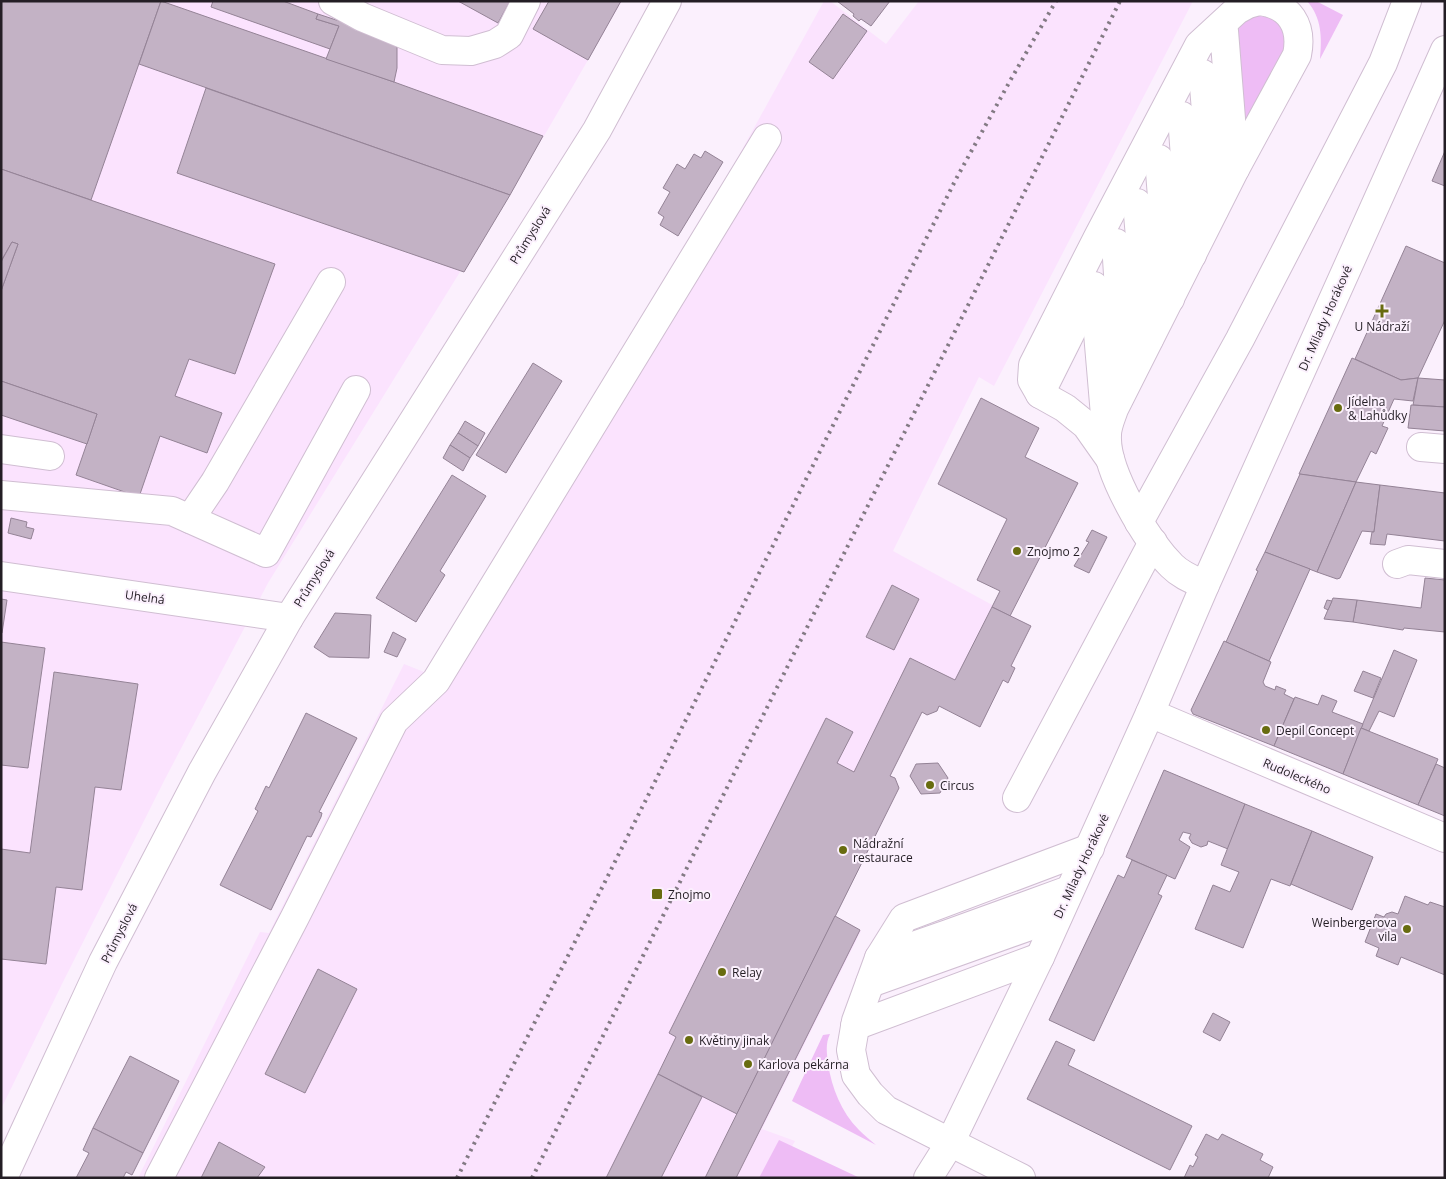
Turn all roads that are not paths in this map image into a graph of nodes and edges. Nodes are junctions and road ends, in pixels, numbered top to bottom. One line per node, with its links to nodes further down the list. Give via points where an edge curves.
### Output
1 (332, 1): 2 (street, via 442,50 471,51 495,44 509,34)
2 (526, 1)
3 (667, 1): 33 (street, Průmyslová, via 597,130)
4 (1407, 1): 28 (street, via 1379,72 1240,339)
5 (1245, 11): 7 (street); 11 (street); 11 (street, via 1279,6 1295,23 1299,45); 22 (street, via 1199,45 1033,365 1032,380)
6 (1445, 50): 32 (street, Dr. Milady Horákové)
7 (1203, 74): 8 (street); 13 (street)
8 (1182, 116): 10 (street); 15 (street)
9 (767, 138): 46 (street, via 436,680 394,721)
10 (1159, 159): 12 (street); 18 (street)
11 (1235, 170): 13 (street)
12 (1137, 203): 14 (street); 19 (street)
13 (1214, 212): 15 (street)
14 (1116, 243): 17 (street); 20 (street)
15 (1192, 255): 18 (street)
16 (331, 282): 27 (street)
17 (1094, 286): 22 (street); 24 (street)
18 (1170, 299): 19 (street)
19 (1149, 339): 20 (street)
20 (1126, 387): 24 (street, via 1111,417)
21 (356, 390): 27 (street, via 266,553)
22 (1040, 394): 24 (street, via 1065,408)
23 (1, 449): 25 (street)
24 (1109, 449): 28 (street, via 1120,484)
25 (50, 456)
26 (1, 494): 27 (street, via 172,511)
27 (190, 519)
28 (1146, 532): 32 (street, via 1172,566 1188,578); 35 (street)
29 (1397, 564): 30 (street, via 1408,560)
30 (1445, 564)
31 (1, 576): 33 (street, Uhelná)
32 (1206, 585): 34 (street, Dr. Milady Horákové)
33 (289, 618): 45 (street, Průmyslová, via 202,772 104,962)
34 (1150, 713): 36 (street, Rudoleckého); 37 (street, Dr. Milady Horákové)
35 (1017, 798)
36 (1445, 838)
37 (1090, 848): 38 (street, Dr. Milady Horákové); 41 (street, via 904,918)
38 (1069, 890): 39 (street, Dr. Milady Horákové); 41 (street)
39 (1058, 916): 40 (street, Dr. Milady Horákové); 42 (street)
40 (1040, 957): 43 (street); 44 (street, Dr. Milady Horákové)
41 (879, 958): 42 (street)
42 (870, 983): 43 (street)
43 (855, 1026): 44 (street, via 851,1050 856,1075 870,1094 886,1110)
44 (950, 1143): 47 (street, Dr. Milady Horákové); 48 (street)
45 (3, 1178)
46 (160, 1178)
47 (928, 1178)
48 (1021, 1178)

